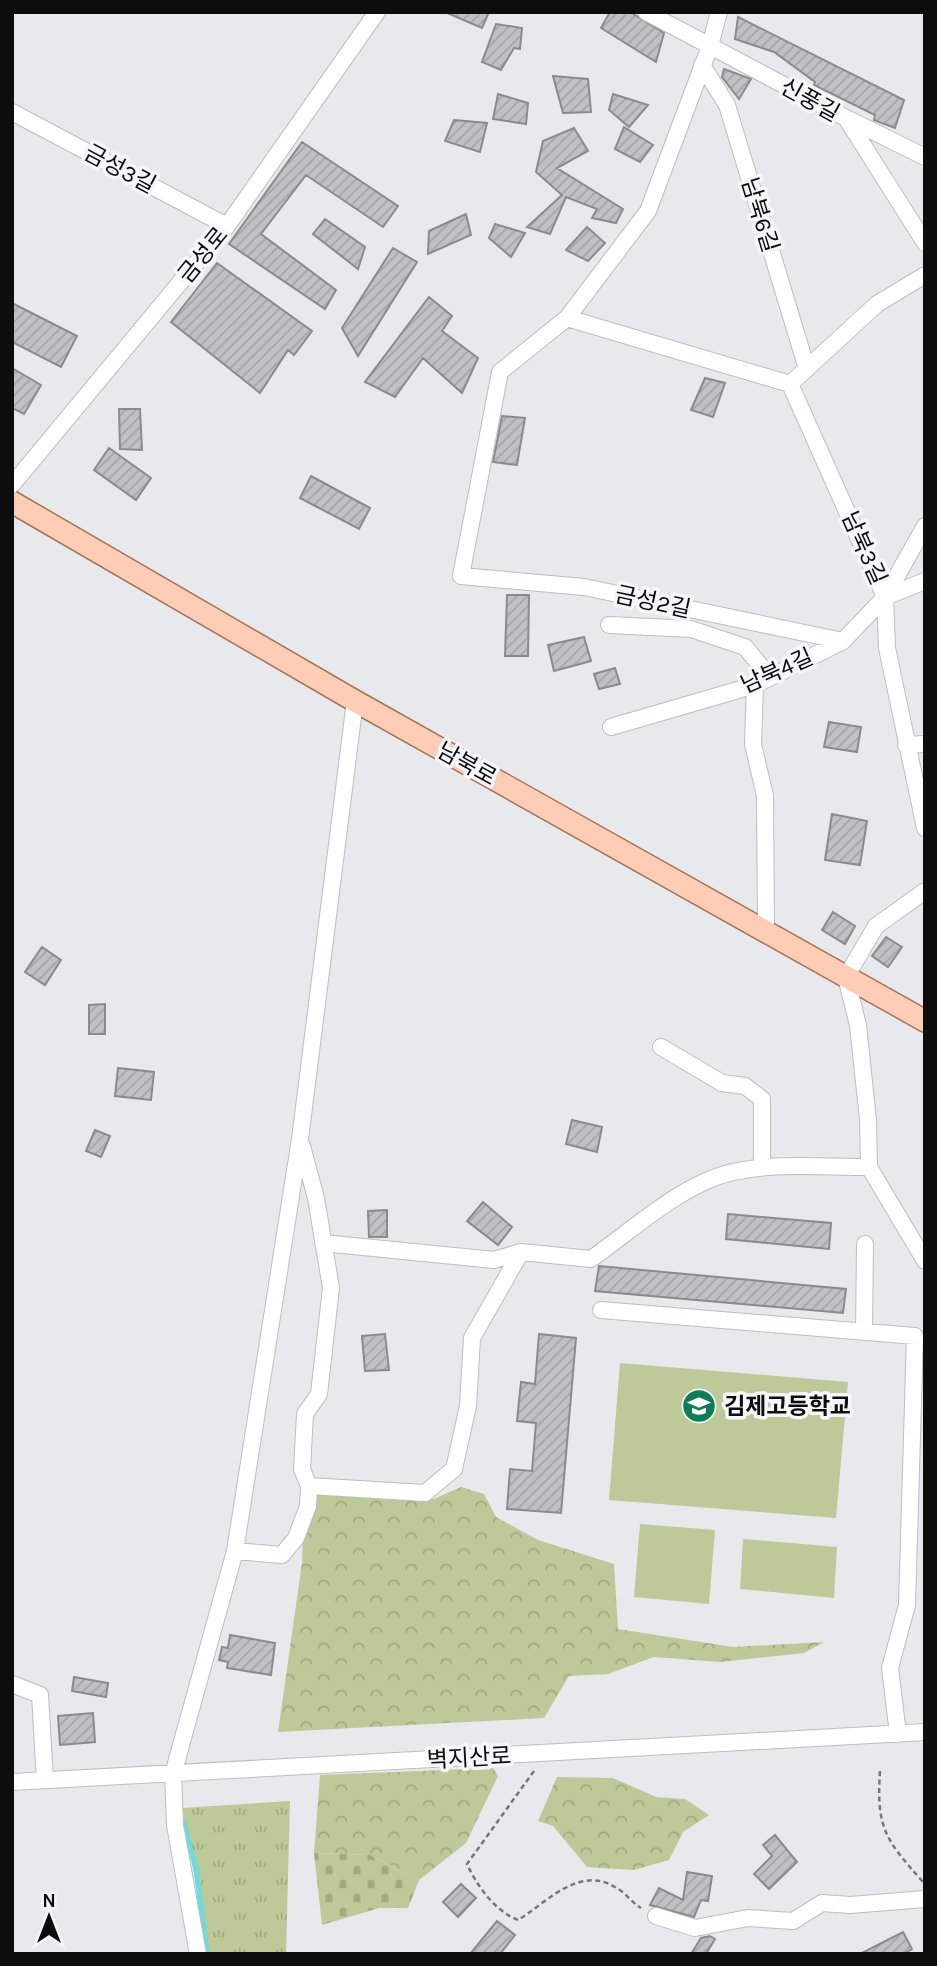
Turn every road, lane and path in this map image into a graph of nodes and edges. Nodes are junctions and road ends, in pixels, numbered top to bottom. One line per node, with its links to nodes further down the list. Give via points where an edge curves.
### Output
1 (377, 12): 9 (street, 금성로)
2 (646, 12): 4 (street, 신풍길)
3 (719, 12): 4 (street)
4 (710, 46): 5 (street); 7 (street, 신풍길)
5 (702, 65): 12 (street, via 648,211); 13 (street, 남북6길, via 727,105)
6 (12, 112): 9 (street, 금성3길)
7 (846, 118): 8 (street); 10 (street, 신풍길)
8 (925, 157)
9 (227, 226): 15 (street, 금성로)
10 (925, 243)
11 (925, 275): 13 (street, via 877,304)
12 (567, 318): 14 (street); 21 (street, 금성2길, via 500,372 461,576 584,587)
13 (807, 369): 14 (street)
14 (790, 384): 19 (street, 남북3길)
15 (12, 485)
16 (12, 502): 24 (main road, 남북로)
17 (925, 526): 19 (street)
18 (925, 581): 19 (street, 남북4길)
19 (885, 597): 21 (street, 남북4길); 27 (street, 남북3길, via 887,648)
20 (609, 625): 22 (street, via 691,629 745,648)
21 (843, 641): 22 (street, 남북4길)
22 (770, 677): 23 (street, 남북4길)
23 (755, 685): 25 (street, 남북4길); 30 (street, via 753,744 765,796)
24 (355, 701): 30 (main road, 남북로); 34 (street)
25 (611, 727)
26 (925, 744): 27 (street)
27 (906, 745): 28 (street, 남북3길)
28 (925, 828)
29 (925, 891): 31 (street, via 876,926)
30 (766, 929): 31 (main road, 남북로)
31 (846, 977): 32 (main road, 남북로); 36 (street, via 858,1025)
32 (925, 1021)
33 (661, 1046): 35 (street, via 722,1083 745,1086 762,1098)
34 (300, 1139): 37 (street); 44 (street)
35 (762, 1167): 36 (street); 39 (street, via 692,1188 592,1259)
36 (869, 1167): 40 (street)
37 (323, 1243): 39 (street, via 494,1260); 43 (street, via 331,1287 319,1394 305,1414 302,1469)
38 (865, 1244): 42 (street)
39 (522, 1252): 43 (street, via 472,1338 468,1406 454,1469 425,1493)
40 (925, 1261)
41 (601, 1310): 42 (street)
42 (864, 1332): 47 (street, via 915,1336 907,1605 890,1668)
43 (309, 1486): 44 (street, via 308,1506 296,1538 282,1555)
44 (235, 1551): 50 (street)
45 (12, 1684): 51 (street, via 40,1695)
46 (925, 1732): 47 (street, 벽지산로)
47 (898, 1734): 48 (street, 벽지산로)
48 (546, 1754): 50 (street, 벽지산로); 55 (path, via 467,1864 473,1878 504,1914 518,1920 561,1887 597,1881 615,1887)
49 (880, 1771): 53 (path, via 878,1809 883,1826 891,1846)
50 (173, 1774): 51 (street, 벽지산로); 56 (street, via 175,1825)
51 (45, 1780): 52 (street, 벽지산로)
52 (12, 1782)
53 (925, 1885)
54 (925, 1899): 55 (street, via 822,1903 793,1921 748,1918 695,1928)
55 (656, 1916)
56 (198, 1954)

